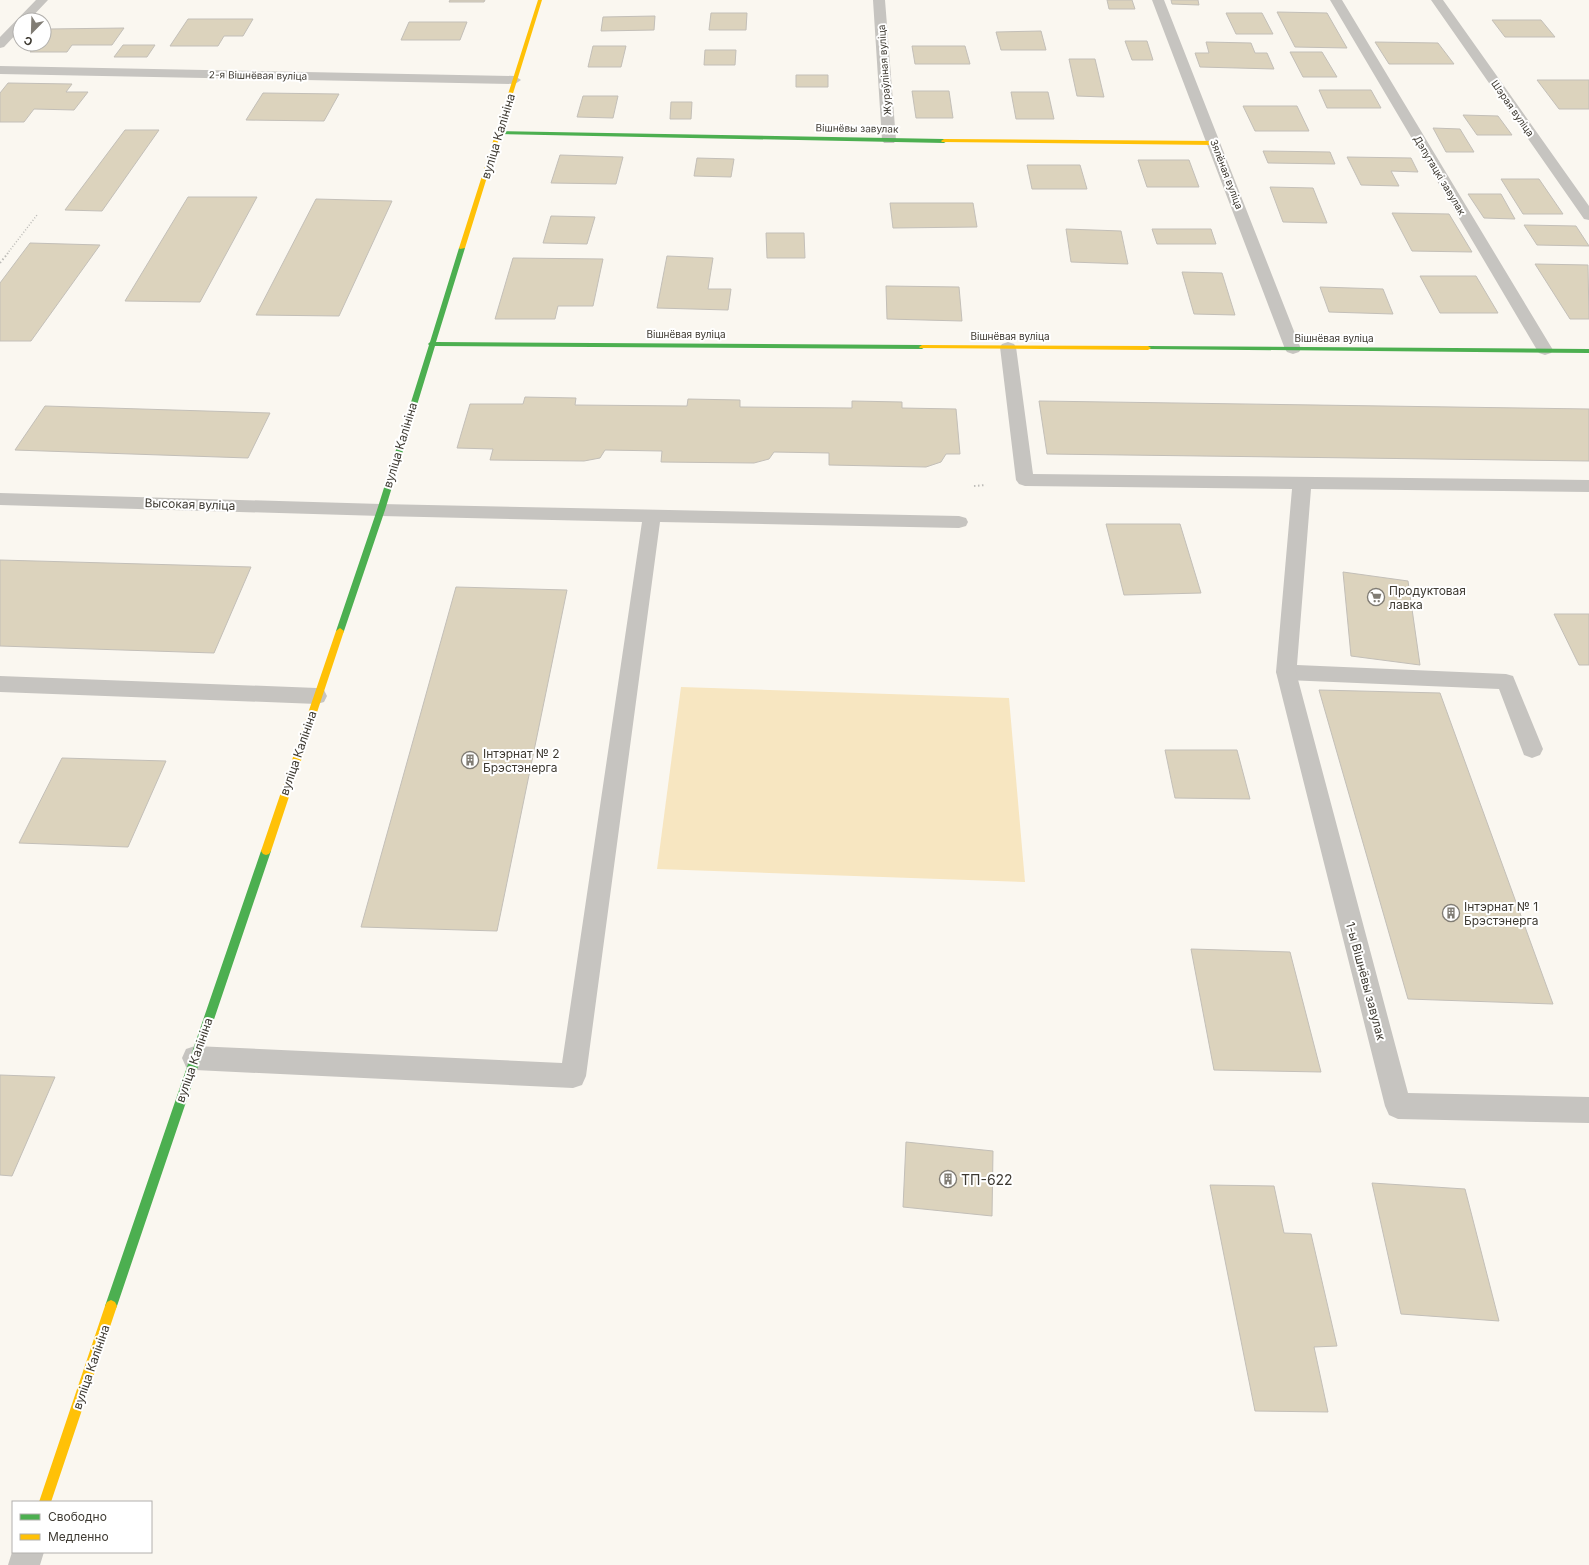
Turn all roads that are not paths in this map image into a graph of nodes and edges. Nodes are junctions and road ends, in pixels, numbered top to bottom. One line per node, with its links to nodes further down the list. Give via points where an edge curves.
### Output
1 (42, 0): 7 (street)
2 (540, 0): 11 (street, вуліца Калініна)
3 (879, 0): 13 (street, Жураўліная вуліца)
4 (1158, 0): 14 (street, Зялёная вуліца)
5 (1336, 0): 19 (street, Дэпутацкі завулак)
6 (1436, 0): 15 (street, Шэрая вуліца)
7 (31, 12)
8 (12, 31): 9 (street)
9 (0, 44)
10 (0, 70): 11 (street, 2-я Вішнёвая вуліца)
11 (515, 80): 12 (street, вуліца Калініна)
12 (499, 133): 13 (street, Вішнёвы завулак); 16 (street, вуліца Калініна)
13 (889, 140): 14 (street, Вішнёвы завулак)
14 (1215, 143): 18 (street, Зялёная вуліца)
15 (1589, 216)
16 (431, 344): 17 (street, Вішнёвая вуліца); 24 (street, вуліца Калініна)
17 (1008, 348): 18 (street, Вішнёвая вуліца); 21 (street, via 1025,480)
18 (1293, 349): 19 (street, Вішнёвая вуліца)
19 (1545, 350): 20 (street, Вішнёвая вуліца)
20 (1589, 351)
21 (1302, 483): 22 (street); 27 (street)
22 (1589, 486)
23 (0, 499): 24 (street, Высокая вуліца)
24 (381, 510): 25 (street, Высокая вуліца); 29 (street, вуліца Калініна)
25 (652, 516): 26 (street, Высокая вуліца); 31 (street, via 573,1076)
26 (959, 522)
27 (1286, 672): 30 (street, via 1506,682); 32 (street, 1-ы Вішнёвы завулак, via 1398,1106)
28 (0, 684): 29 (street)
29 (317, 696): 31 (street, вуліца Калініна)
30 (1532, 749)
31 (195, 1058): 33 (street, вуліца Калініна)
32 (1589, 1110)
33 (45, 1501)
34 (28, 1553): 35 (street)
35 (24, 1565)

